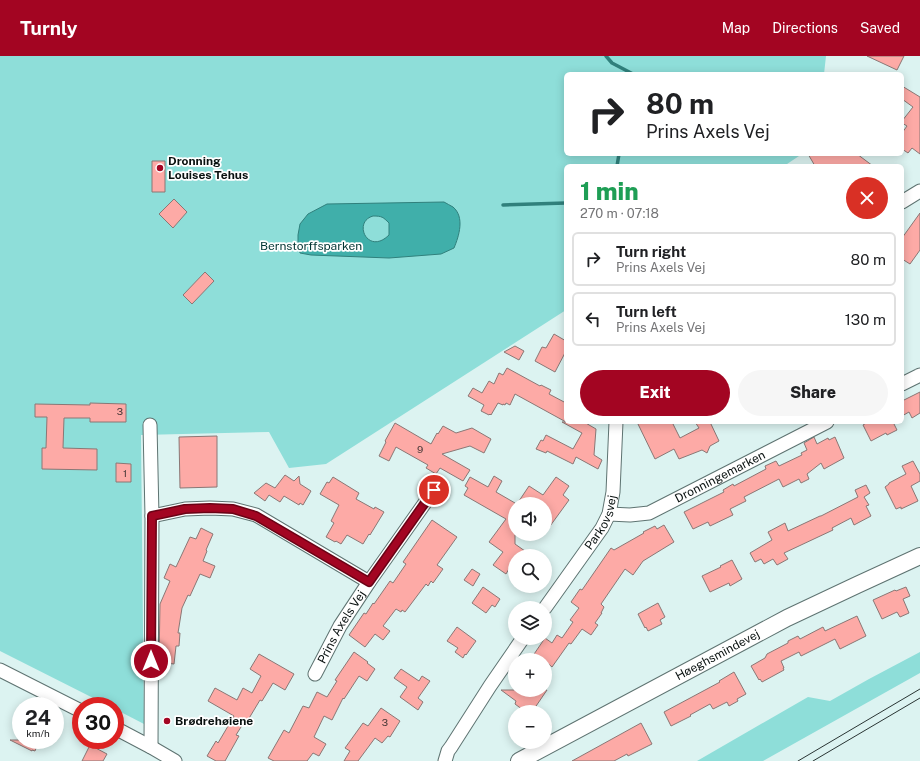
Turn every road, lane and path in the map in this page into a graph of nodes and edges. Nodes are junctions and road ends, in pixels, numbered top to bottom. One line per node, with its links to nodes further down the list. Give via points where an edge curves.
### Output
1 (920, 191): 2 (street)
2 (904, 201)
3 (920, 375): 4 (street)
4 (904, 383)
5 (616, 424): 9 (street, Parkovsvej, via 613,492)
6 (823, 424): 9 (street, Dronningemarken, via 649,512 630,515)
7 (150, 425): 10 (street)
8 (434, 490): 12 (street, Prins Axels Vej)
9 (609, 514): 13 (street, Parkovsvej, via 602,528)
10 (152, 516): 12 (street, Prins Axels Vej, via 185,509 233,509 256,516); 19 (street)
11 (920, 556): 22 (street, Høeghsmindevej, via 787,618)
12 (369, 582): 16 (street, Prins Axels Vej, via 340,626)
13 (550, 601)
14 (518, 645): 21 (street, via 450,747)
15 (0, 670): 17 (street)
16 (315, 674)
17 (72, 706)
18 (124, 733): 19 (street)
19 (151, 747): 20 (street)
20 (175, 761)
21 (445, 761)
22 (519, 761)

